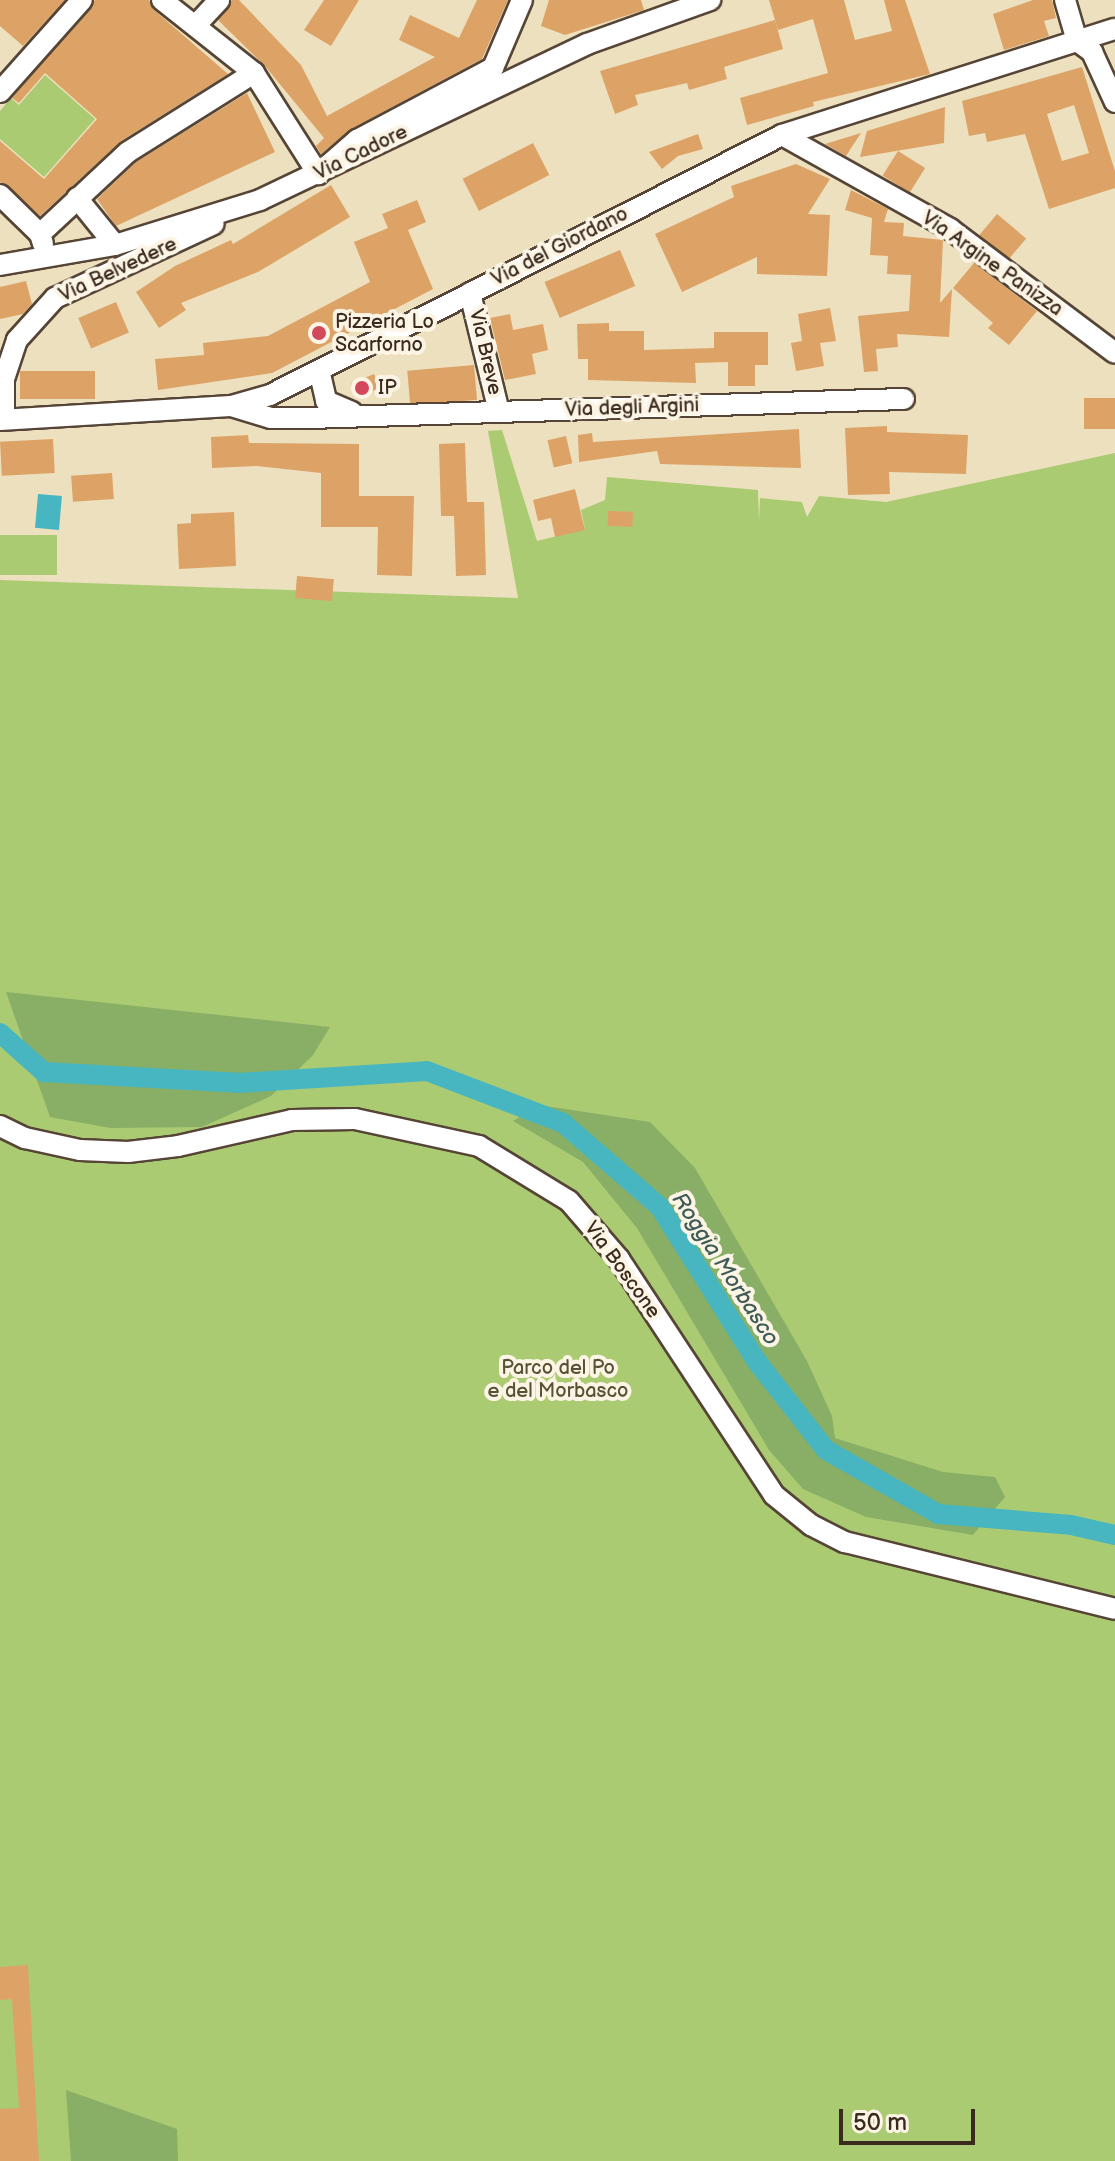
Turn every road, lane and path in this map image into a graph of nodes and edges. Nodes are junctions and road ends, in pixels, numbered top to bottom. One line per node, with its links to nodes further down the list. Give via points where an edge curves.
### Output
1 (82, 0): 11 (street)
2 (162, 0): 7 (street)
3 (219, 0): 7 (street)
4 (522, 0): 14 (street, via 493,68 357,140)
5 (710, 0): 14 (street, Via Cadore, via 587,44)
6 (1065, 0): 9 (street)
7 (196, 25): 10 (street)
8 (1115, 29): 9 (street, Via del Giordano)
9 (1077, 41): 12 (street, via 1092,52); 13 (street, Via del Giordano)
10 (254, 73): 14 (street); 16 (street, via 128,152)
11 (0, 92)
12 (1115, 102)
13 (782, 135): 22 (street, Via del Giordano); 23 (street, Via Argine Panizza, via 950,229)
14 (318, 174): 17 (street, Via Cadore)
15 (0, 195): 18 (street)
16 (77, 198): 18 (street); 19 (street)
17 (260, 200): 19 (street, Via Cadore); 29 (street, Via Belvedere, via 55,298 17,340 4,379)
18 (40, 234): 20 (street)
19 (115, 245): 20 (street, Via Cadore)
20 (46, 256): 21 (street, Via Cadore)
21 (0, 265)
22 (470, 293): 24 (street, Via del Giordano); 27 (street, Via Breve)
23 (1115, 353)
24 (320, 374): 26 (street, Via del Giordano); 28 (street, Via degli Argini, via 326,401)
25 (904, 399): 27 (street, Via degli Argini)
26 (231, 406): 28 (street, Via degli Argini, via 271,418); 29 (street, Via del Giordano)
27 (499, 412): 28 (street, Via degli Argini)
28 (360, 414)
29 (2, 420)
30 (0, 1126): 31 (street, Via Boscone, via 25,1138 80,1150 128,1152 292,1120 355,1119 479,1146 569,1201 619,1259 774,1495 811,1525 860,1546)
31 (1115, 1609)

